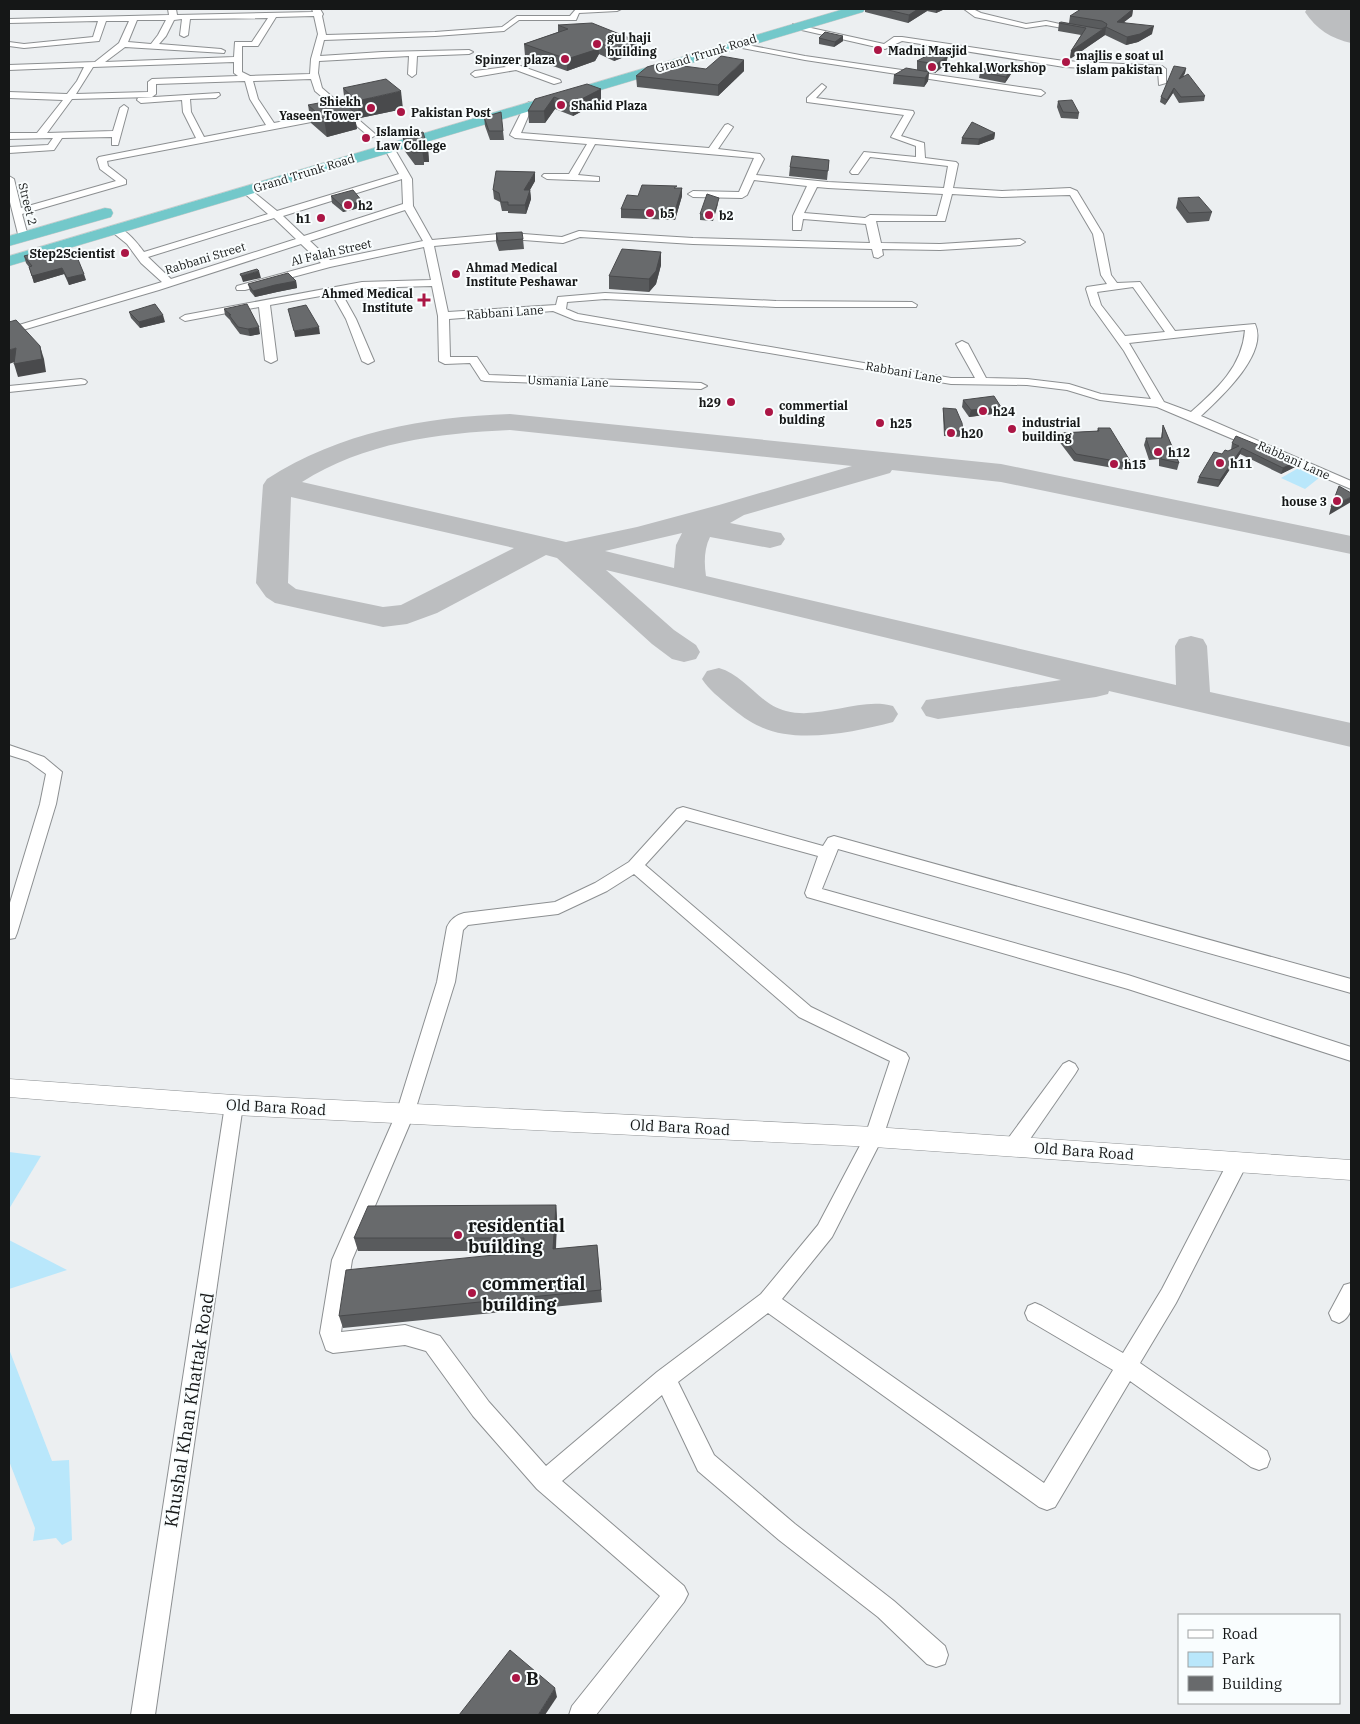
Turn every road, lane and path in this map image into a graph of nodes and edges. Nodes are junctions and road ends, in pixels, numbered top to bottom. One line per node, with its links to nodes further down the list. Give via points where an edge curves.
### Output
1 (617, 9): 18 (street, via 576,10 573,18 517,18 504,29)
2 (858, 9): 15 (highway, Grand Trunk Road)
3 (968, 9): 16 (street, via 978,15 1026,26 1046,23)
4 (318, 11): 8 (street); 18 (street)
5 (802, 11): 42 (highway, Grand Trunk Road)
6 (260, 12): 8 (street); 9 (street)
7 (171, 13): 10 (street); 11 (street); 25 (street, via 162,36)
8 (274, 14): 31 (street, via 255,44 238,44)
9 (238, 15): 10 (street); 14 (street)
10 (188, 16): 17 (street)
11 (134, 18): 12 (street); 23 (street)
12 (103, 19): 13 (street); 21 (street, via 96,39)
13 (9, 22)
14 (236, 26)
15 (796, 26): 24 (highway, Grand Trunk Road); 44 (street, via 885,47 902,38 1064,64 1162,69)
16 (1091, 31)
17 (184, 35)
18 (320, 38): 33 (street)
19 (447, 38): 27 (street)
20 (404, 41): 29 (street)
21 (52, 43): 22 (street); 26 (street)
22 (9, 44)
23 (123, 44): 25 (street); 35 (street)
24 (735, 44): 45 (highway, Grand Trunk Road); 49 (street, via 805,58)
25 (153, 46): 31 (street)
26 (46, 51)
27 (446, 52): 28 (street); 30 (street)
28 (469, 52)
29 (402, 53): 30 (street); 33 (street)
30 (413, 53): 39 (street)
31 (238, 55): 35 (street); 43 (street, via 238,73)
32 (40, 59): 37 (street)
33 (315, 59): 41 (street)
34 (501, 62): 38 (street)
35 (94, 64): 37 (street); 52 (street)
36 (9, 67): 37 (street)
37 (32, 67)
38 (517, 68): 40 (street); 48 (street)
39 (412, 74)
40 (474, 74)
41 (314, 76): 43 (street); 57 (street, via 318,89)
42 (574, 77): 45 (highway, via 573,82 578,85); 48 (highway, Grand Trunk Road)
43 (248, 78): 52 (street, via 152,82 152,94); 58 (street, via 254,99)
44 (1162, 83)
45 (598, 86): 48 (highway, Grand Trunk Road)
46 (536, 88): 48 (highway, Grand Trunk Road)
47 (822, 88): 72 (street, via 810,100 910,113 896,137 921,145)
48 (558, 89): 55 (highway, Grand Trunk Road)
49 (1041, 93)
50 (9, 95): 52 (street)
51 (216, 95): 53 (street)
52 (68, 97): 62 (street)
53 (186, 98): 54 (street); 65 (street, via 187,112)
54 (140, 100)
55 (529, 105): 67 (street, via 515,135); 68 (highway, Grand Trunk Road)
56 (124, 108): 60 (street)
57 (344, 112): 58 (street); 61 (street)
58 (272, 127): 65 (street)
59 (728, 127): 70 (street)
60 (118, 134): 63 (street); 71 (street)
61 (376, 134): 66 (highway, Grand Trunk Road)
62 (40, 135): 63 (street); 64 (street)
63 (60, 135): 69 (street, via 50,148)
64 (9, 136)
65 (202, 140): 71 (street)
66 (352, 141)
67 (592, 142): 70 (street); 76 (street)
68 (389, 148): 74 (street); 81 (highway, Grand Trunk Road)
69 (9, 150)
70 (712, 152): 77 (street, via 757,156 759,159)
71 (111, 157): 86 (street, via 102,159 103,167 123,182)
72 (920, 160): 73 (street, via 867,154); 82 (street, via 953,164)
73 (855, 172)
74 (405, 175): 84 (street); 87 (street)
75 (546, 176): 76 (street)
76 (572, 177): 79 (street)
77 (751, 177): 80 (street); 83 (street, via 741,196)
78 (9, 179): 86 (street, Street 2)
79 (596, 179)
80 (813, 184): 82 (street); 88 (street)
81 (247, 191): 87 (street); 91 (highway, Grand Trunk Road)
82 (948, 191): 89 (street, via 941,219 936,221 876,217); 103 (street, via 1002,194 1074,192 1098,234 1106,275)
83 (693, 194)
84 (408, 206): 93 (street, Rabbani Street); 95 (street)
85 (119, 209): 92 (highway)
86 (17, 212): 92 (street, Street 2)
87 (276, 214): 93 (street); 97 (street)
88 (798, 216): 89 (street); 90 (street)
89 (870, 221): 96 (street)
90 (797, 228)
91 (116, 229): 97 (street); 99 (highway, Grand Trunk Road)
92 (16, 238)
93 (304, 240): 100 (street); 101 (street, Rabbani Street)
94 (1020, 242): 96 (street, Al Falah Street, via 940,247)
95 (429, 243): 96 (street, Al Falah Street, via 512,236 563,240 579,234); 100 (street, Al Falah Street); 102 (street)
96 (875, 246): 98 (street)
97 (141, 256): 101 (street)
98 (879, 257)
99 (9, 261)
100 (328, 264): 104 (street, Al Falah Street)
101 (168, 282): 111 (street, Rabbani Street)
102 (436, 283): 105 (street, via 378,284); 109 (street)
103 (1114, 286): 112 (street, via 1136,284); 113 (street, via 1091,289 1096,305)
104 (240, 288)
105 (335, 290): 106 (street); 116 (street, via 351,318)
106 (264, 304): 110 (street); 115 (street)
107 (912, 305): 108 (street, via 776,304 606,296 562,299)
108 (560, 311): 109 (street, Rabbani Lane, via 554,308); 117 (street, Rabbani Lane, via 575,317 928,377)
109 (443, 316): 119 (street, Usmania Lane, via 445,361 473,359 485,378)
110 (185, 318)
111 (9, 330)
112 (1172, 334): 113 (street); 122 (street, via 1251,326 1250,345 1236,376)
113 (1122, 340): 121 (street)
114 (962, 344): 117 (street)
115 (271, 360)
116 (368, 361)
117 (982, 381): 121 (street, Rabbani Lane, via 1069,387 1100,397)
118 (82, 382): 120 (street)
119 (701, 386)
120 (9, 388)
121 (1159, 404): 122 (street, Rabbani Lane)
122 (1193, 417): 123 (street, Rabbani Lane)
123 (1351, 485)
124 (9, 750): 127 (street, via 44,762 54,772 48,804)
125 (827, 853): 126 (street, via 683,812); 128 (street, via 834,842); 129 (street, via 813,893 1128,982)
126 (635, 866): 133 (street, via 601,888 558,908 464,919 455,927 446,982); 134 (street, via 805,1012 900,1058)
127 (9, 932)
128 (1351, 986)
129 (1351, 1054)
130 (1069, 1069): 135 (street)
131 (9, 1088): 132 (street, Old Bara Road)
132 (234, 1105): 133 (street, Old Bara Road); 147 (street, Khushal Khan Khattak Road)
133 (404, 1114): 134 (street, Old Bara Road); 145 (street, via 342,1260 330,1332 334,1343 404,1335 433,1343 481,1409)
134 (874, 1137): 135 (street, Old Bara Road); 139 (street, via 825,1231)
135 (1014, 1146): 136 (street, Old Bara Road)
136 (1238, 1162): 137 (street, Old Bara Road); 142 (street, via 1169,1296)
137 (1351, 1170)
138 (1351, 1292): 141 (street)
139 (768, 1302): 142 (street, via 1047,1500); 143 (street)
140 (1035, 1313): 142 (street)
141 (1340, 1313)
142 (1128, 1367): 144 (street)
143 (665, 1379): 145 (street); 146 (street, via 706,1463 787,1532 886,1609)
144 (1259, 1459)
145 (546, 1481): 148 (street, via 676,1594)
146 (936, 1655)
147 (143, 1715)
148 (581, 1715)

